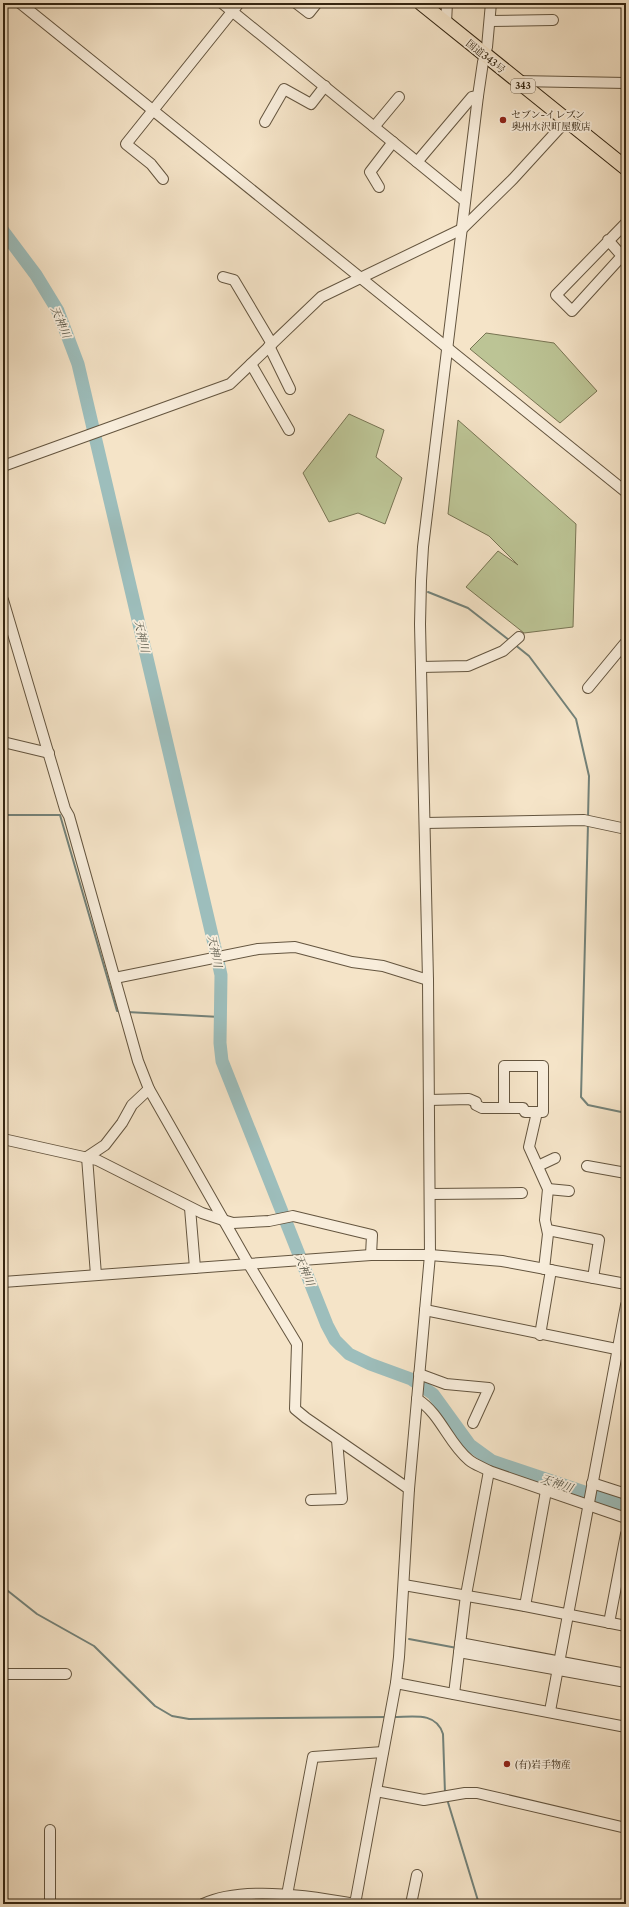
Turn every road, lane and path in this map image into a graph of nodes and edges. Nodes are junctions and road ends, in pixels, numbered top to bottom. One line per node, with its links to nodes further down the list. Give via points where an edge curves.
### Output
1 (20, 3): 19 (street)
2 (222, 3): 9 (street)
3 (239, 3): 9 (street)
4 (296, 3): 5 (street, via 309,13)
5 (317, 3)
6 (421, 3): 12 (highway, 国道343号 / 343)
7 (447, 3): 12 (street)
8 (491, 3): 10 (street)
9 (233, 11): 16 (street); 19 (street)
10 (490, 20): 11 (street); 13 (street)
11 (553, 20)
12 (446, 23): 13 (highway, 国道343号 / 343)
13 (485, 55): 14 (highway, 国道343号 / 343); 17 (street)
14 (517, 81): 15 (street); 20 (highway, 国道343号 / 343)
15 (626, 83)
16 (325, 86): 21 (street, via 311,104 284,89); 22 (street)
17 (478, 96): 24 (street, via 472,97); 28 (street)
18 (399, 97): 22 (street)
19 (152, 110): 26 (street, via 126,144 151,164); 33 (street)
20 (566, 121): 25 (highway, 国道343号 / 343); 30 (street, via 513,179)
21 (265, 122)
22 (374, 127): 23 (street)
23 (393, 142): 24 (street); 27 (street, via 370,172)
24 (417, 162): 28 (street)
25 (626, 168)
26 (164, 179)
27 (379, 187)
28 (465, 201): 30 (street)
29 (626, 223): 31 (street)
30 (462, 228): 33 (street); 35 (street)
31 (608, 240): 31 (street, via 556,295 572,311 622,256)
32 (223, 277): 34 (street, via 234,280)
33 (360, 277): 34 (street, via 321,297); 35 (street)
34 (270, 345): 36 (street); 37 (street)
35 (447, 348): 40 (street); 44 (street, via 423,546 420,602)
36 (251, 364): 38 (street); 39 (street, via 230,384)
37 (290, 389)
38 (289, 430)
39 (3, 466)
40 (626, 492)
41 (3, 600): 47 (street)
42 (519, 637): 44 (street, via 503,651 468,666)
43 (626, 643): 45 (street)
44 (421, 668): 48 (street)
45 (588, 688)
46 (3, 742): 47 (street)
47 (49, 753): 50 (street)
48 (425, 823): 49 (street, via 588,821); 51 (street)
49 (626, 829)
50 (115, 978): 51 (street, via 258,949 295,947 352,962 383,966); 52 (street, via 138,1061)
51 (428, 980): 53 (street)
52 (149, 1089): 57 (street, via 132,1105 122,1123 105,1144); 67 (street)
53 (429, 1100): 54 (street, via 469,1099 482,1108); 65 (street)
54 (504, 1108): 55 (street, via 523,1108 525,1112); 55 (street, via 504,1066 544,1066 544,1112)
55 (537, 1112): 59 (street, via 529,1148)
56 (3, 1138): 57 (street)
57 (87, 1157): 66 (street, via 125,1173); 74 (street)
58 (555, 1158): 59 (street)
59 (538, 1166): 62 (street)
60 (587, 1166): 61 (street)
61 (626, 1173)
62 (548, 1188): 63 (street); 68 (street)
63 (569, 1191)
64 (522, 1193): 65 (street)
65 (430, 1194): 70 (street)
66 (190, 1208): 67 (street); 72 (street)
67 (223, 1220): 69 (street, via 233,1223 269,1221 293,1216 372,1235); 71 (street)
68 (548, 1230): 73 (street); 75 (street, via 600,1240)
69 (371, 1255): 70 (street); 71 (street)
70 (430, 1255): 73 (street, via 502,1261); 79 (street)
71 (248, 1263): 72 (street); 85 (street, via 297,1344 295,1409)
72 (195, 1268): 74 (street)
73 (548, 1270): 75 (street); 80 (street)
74 (96, 1275): 76 (street)
75 (593, 1278): 77 (street)
76 (3, 1282)
77 (626, 1284)
78 (626, 1305): 81 (street)
79 (425, 1310): 80 (street); 82 (street)
80 (540, 1335): 81 (street)
81 (622, 1350): 87 (street)
82 (419, 1374): 83 (street); 84 (street, via 446,1384 489,1388)
83 (416, 1399): 86 (street, via 434,1413 469,1460); 88 (street)
84 (473, 1423)
85 (337, 1440): 88 (street); 91 (street, via 342,1499)
86 (489, 1471): 89 (street); 96 (street)
87 (592, 1483): 90 (street); 92 (street)
88 (409, 1489): 95 (street)
89 (546, 1491): 92 (street); 97 (street)
90 (626, 1494)
91 (311, 1500)
92 (588, 1504): 93 (street); 98 (street)
93 (626, 1518)
94 (626, 1534): 99 (street)
95 (404, 1585): 96 (street); 107 (street)
96 (466, 1596): 97 (street); 101 (street)
97 (525, 1606): 98 (street)
98 (567, 1615): 99 (street); 102 (street)
99 (609, 1623): 100 (street)
100 (626, 1626)
101 (460, 1648): 102 (street); 108 (street)
102 (558, 1666): 105 (street); 106 (street); 109 (street)
103 (3, 1674): 104 (street)
104 (66, 1674)
105 (626, 1674)
106 (626, 1682)
107 (396, 1683): 108 (street); 111 (street)
108 (454, 1694): 109 (street)
109 (550, 1711): 110 (street)
110 (626, 1727)
111 (383, 1752): 112 (street); 116 (street, via 313,1758)
112 (376, 1791): 113 (street, via 424,1800 477,1792); 119 (street)
113 (626, 1828)
114 (50, 1830): 117 (street)
115 (416, 1875): 120 (street)
116 (287, 1895): 118 (street, via 224,1896); 119 (street)
117 (50, 1904)
118 (203, 1904)
119 (355, 1904)
120 (411, 1904)

